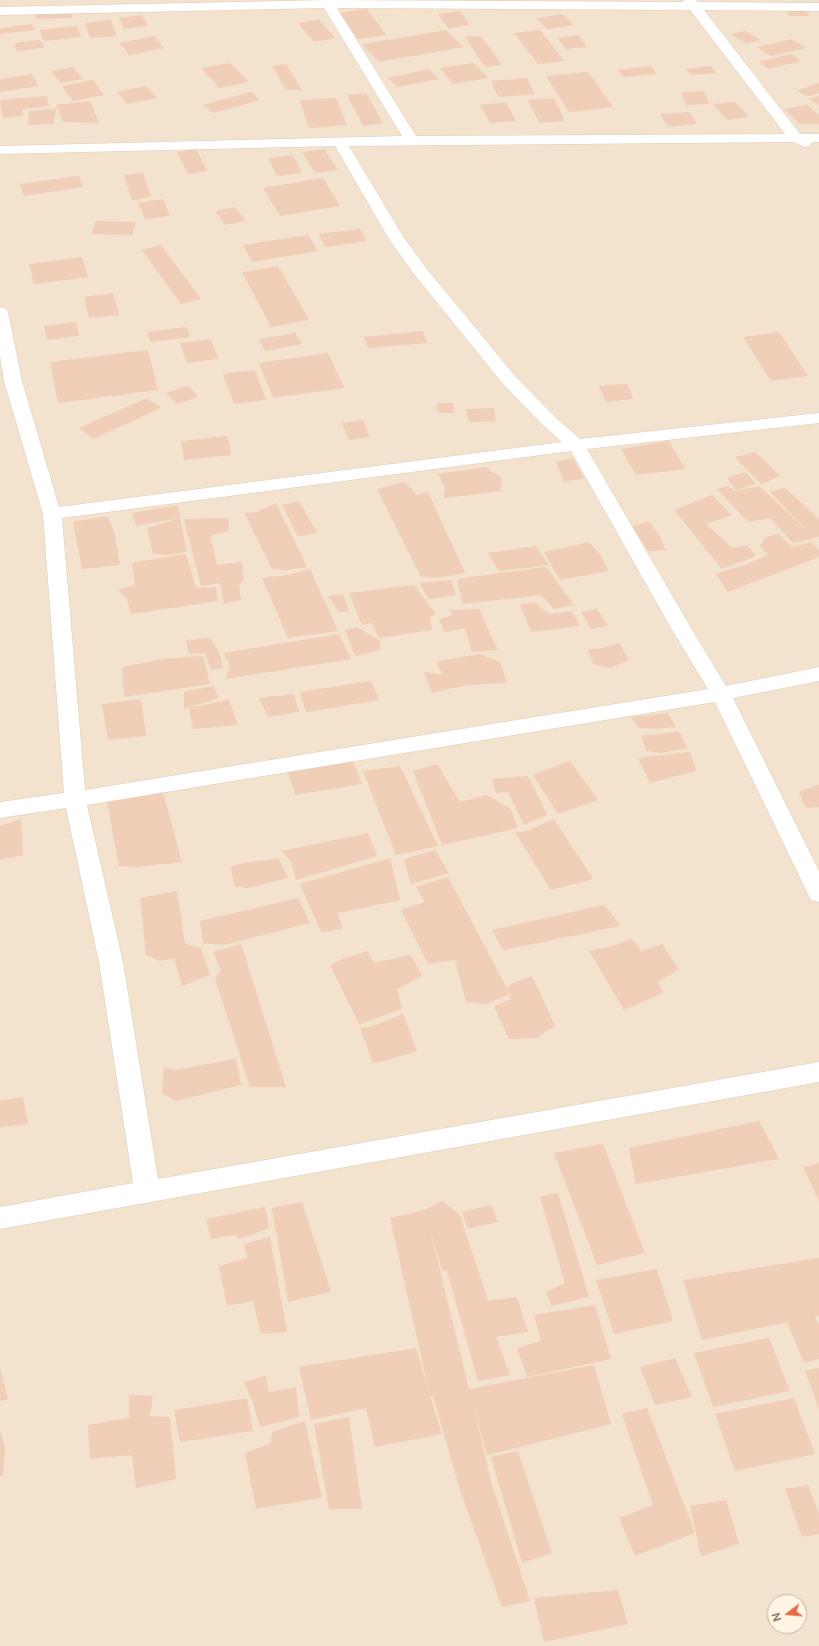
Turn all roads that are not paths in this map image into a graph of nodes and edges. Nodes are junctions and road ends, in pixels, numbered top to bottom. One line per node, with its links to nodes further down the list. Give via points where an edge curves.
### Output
1 (328, 4): 2 (street); 4 (street); 7 (street)
2 (691, 4): 3 (street); 5 (street)
3 (819, 7)
4 (0, 11)
5 (796, 138): 6 (street); 7 (street); 10 (street)
6 (819, 138)
7 (412, 140): 8 (street)
8 (340, 142): 9 (street); 14 (street, via 397,239 420,271 509,380)
9 (0, 150)
10 (819, 152)
11 (0, 312): 12 (street)
12 (7, 381): 15 (street)
13 (819, 418): 14 (street)
14 (576, 445): 15 (street); 17 (street, via 680,628)
15 (52, 514): 18 (street)
16 (819, 674): 17 (street)
17 (721, 694): 18 (street); 20 (street)
18 (75, 799): 19 (street); 22 (street, via 111,962)
19 (0, 810)
20 (819, 894)
21 (819, 1072): 22 (street)
22 (147, 1192): 23 (street)
23 (0, 1218)

